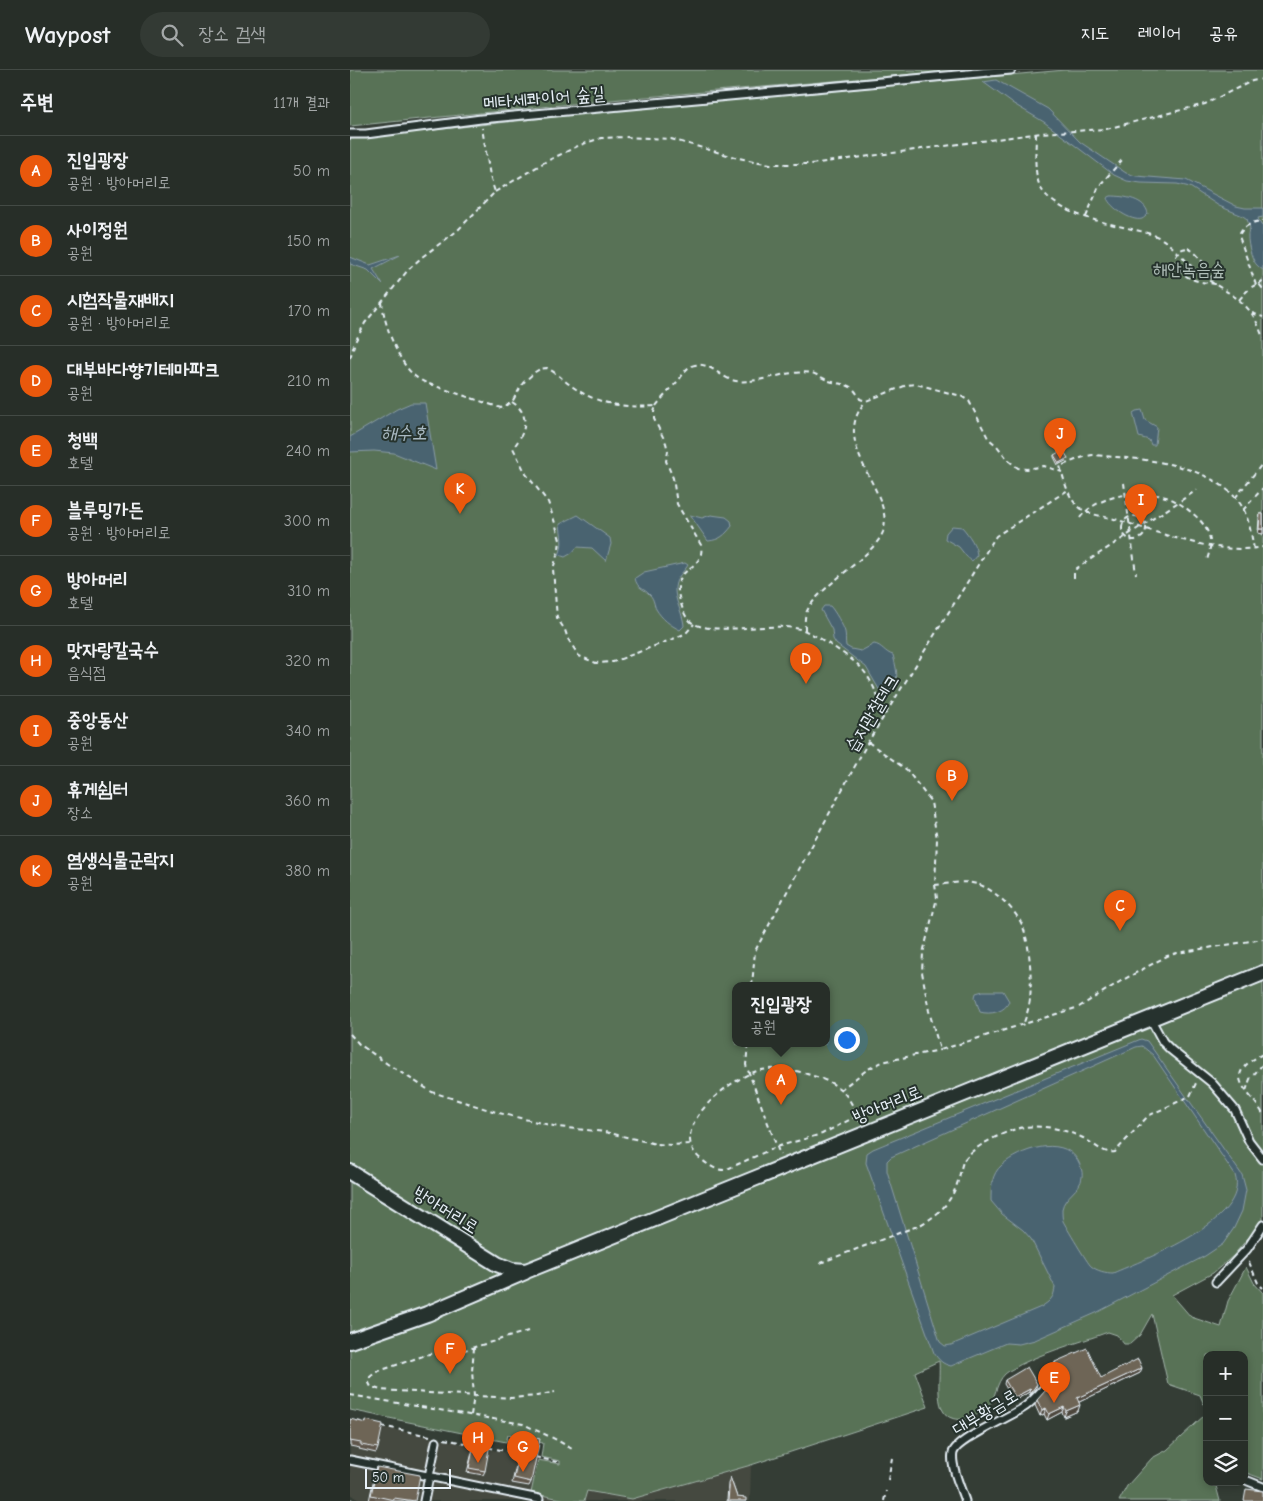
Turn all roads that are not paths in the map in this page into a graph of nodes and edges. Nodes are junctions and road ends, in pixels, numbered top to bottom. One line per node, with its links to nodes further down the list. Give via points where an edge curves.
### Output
1 (1011, 70): 2 (lane, 메타세콰이어 숲길)
2 (350, 134)
3 (1263, 973): 4 (street, 방아머리로)
4 (1150, 1018): 5 (lane, via 1163,1042 1212,1083 1234,1110 1249,1141); 8 (street, 방아머리로)
5 (1263, 1159)
6 (350, 1172): 8 (street, 방아머리로, via 497,1264)
7 (1263, 1225): 9 (lane, via 1247,1249)
8 (526, 1271): 10 (street, 방아머리로, via 427,1314)
9 (1216, 1282)
10 (350, 1341)
11 (1048, 1384): 19 (lane, 대부황금로, via 1028,1404 965,1439 955,1448 953,1459)
12 (435, 1440): 14 (lane)
13 (350, 1460): 14 (lane)
14 (429, 1476): 17 (lane); 18 (lane)
15 (1248, 1481): 16 (lane)
16 (1263, 1487)
17 (539, 1499)
18 (424, 1501)
19 (965, 1501)

